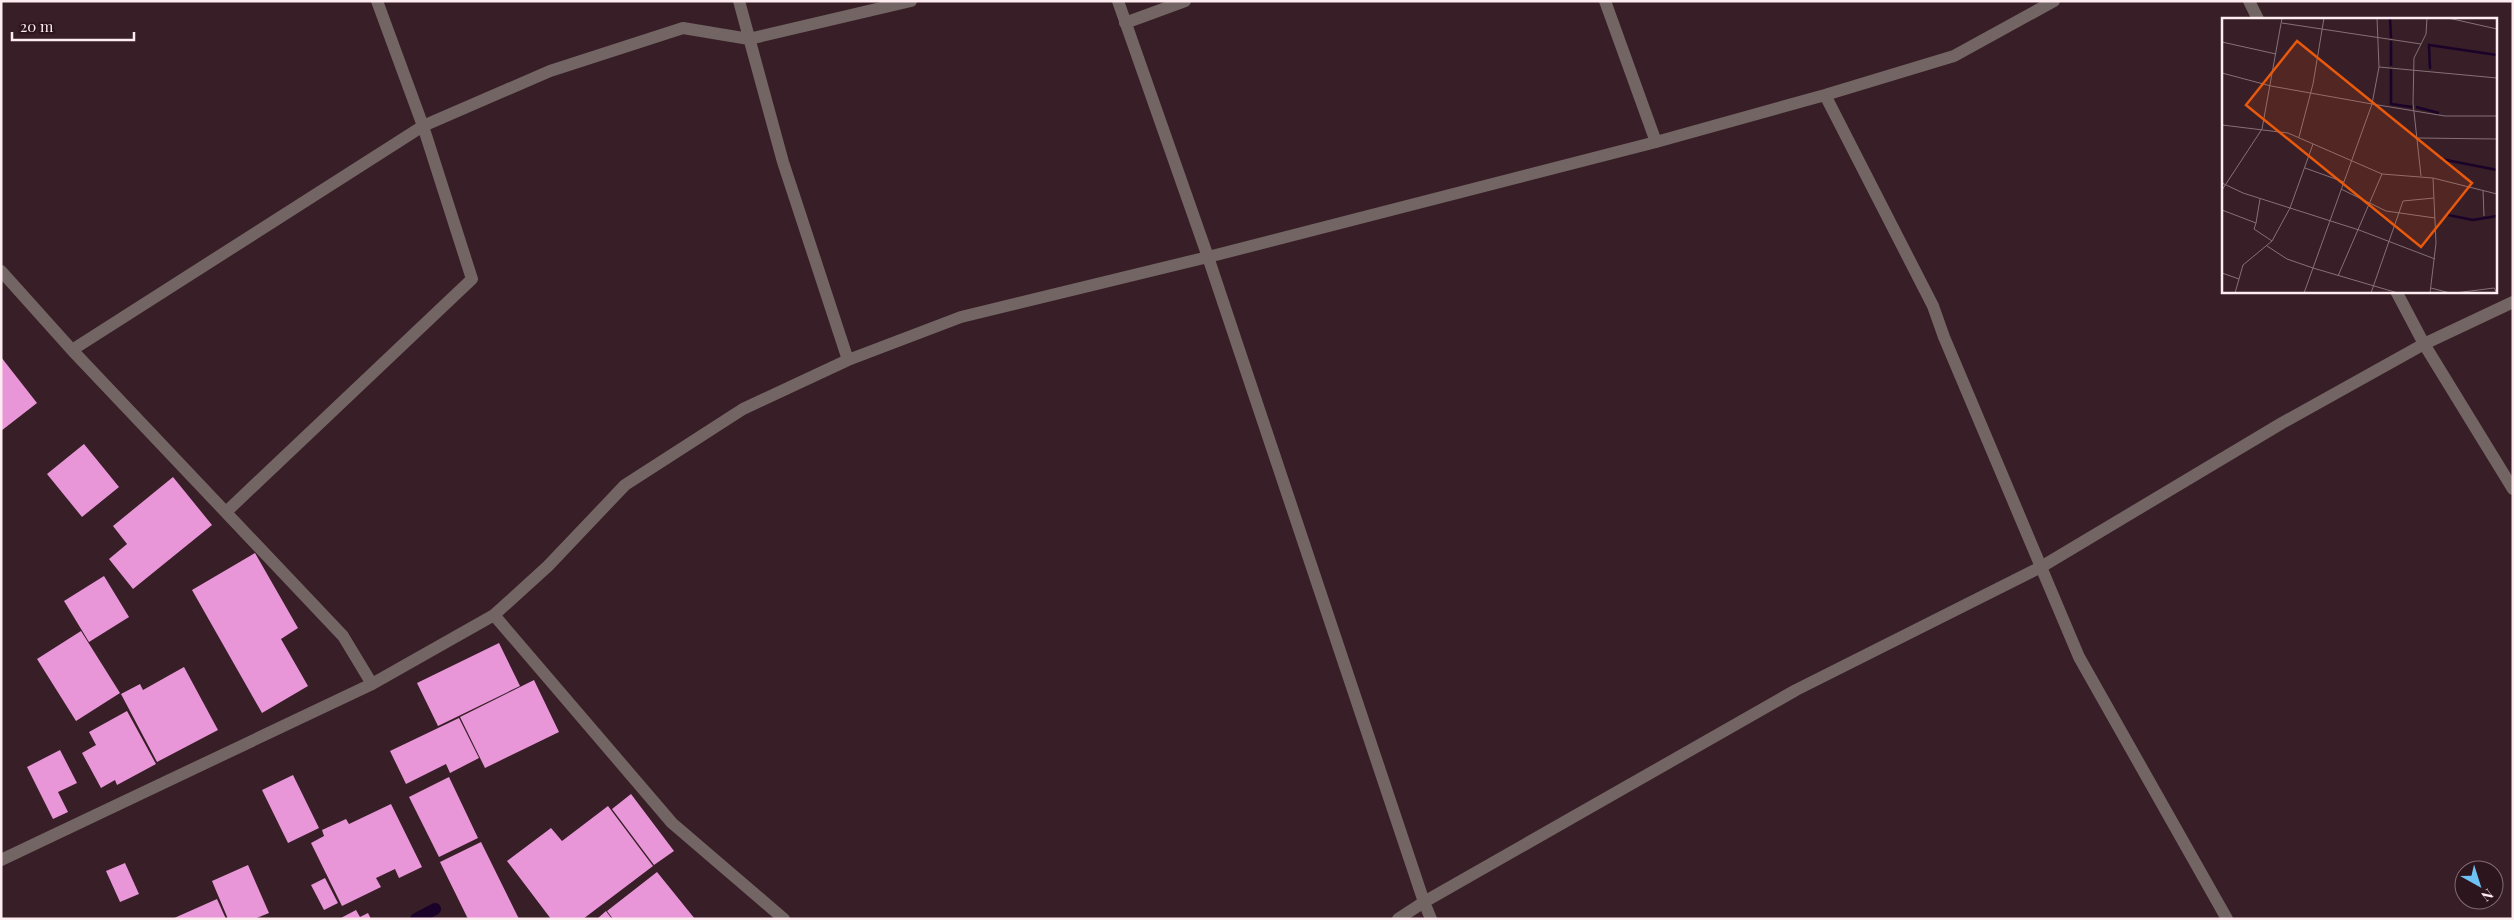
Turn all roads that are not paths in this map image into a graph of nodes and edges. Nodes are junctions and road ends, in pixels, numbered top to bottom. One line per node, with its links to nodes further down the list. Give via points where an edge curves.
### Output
1 (377, 1): 13 (street)
2 (739, 1): 11 (street)
3 (911, 1): 11 (street)
4 (1118, 1): 10 (street)
5 (1185, 1): 10 (street)
6 (1605, 1): 14 (street)
7 (2054, 1): 12 (street, via 1954,56)
8 (2248, 1): 9 (street)
9 (2257, 18)
10 (1125, 23): 15 (street)
11 (749, 39): 13 (street, via 683,28 550,71); 21 (street, via 784,162)
12 (1825, 95): 14 (street); 24 (street, via 1933,306)
13 (423, 126): 20 (street); 23 (street, via 472,279)
14 (1656, 142): 15 (street)
15 (1208, 257): 21 (street, via 961,317); 28 (street)
16 (1, 271): 20 (street)
17 (2397, 292): 19 (street)
18 (2513, 302): 19 (street)
19 (2424, 344): 22 (street); 24 (street, via 2282,423)
20 (72, 350): 23 (street)
21 (848, 360): 25 (street, via 743,409 625,485 548,566)
22 (2513, 489)
23 (226, 512): 26 (street, via 343,636)
24 (2041, 567): 28 (street, via 1796,690); 32 (street, via 2079,658)
25 (494, 615): 26 (street); 29 (street, via 672,823)
26 (372, 684): 27 (street)
27 (1, 860)
28 (1424, 902): 30 (street); 31 (street)
29 (784, 919)
30 (1398, 919)
31 (1431, 919)
32 (2227, 919)

